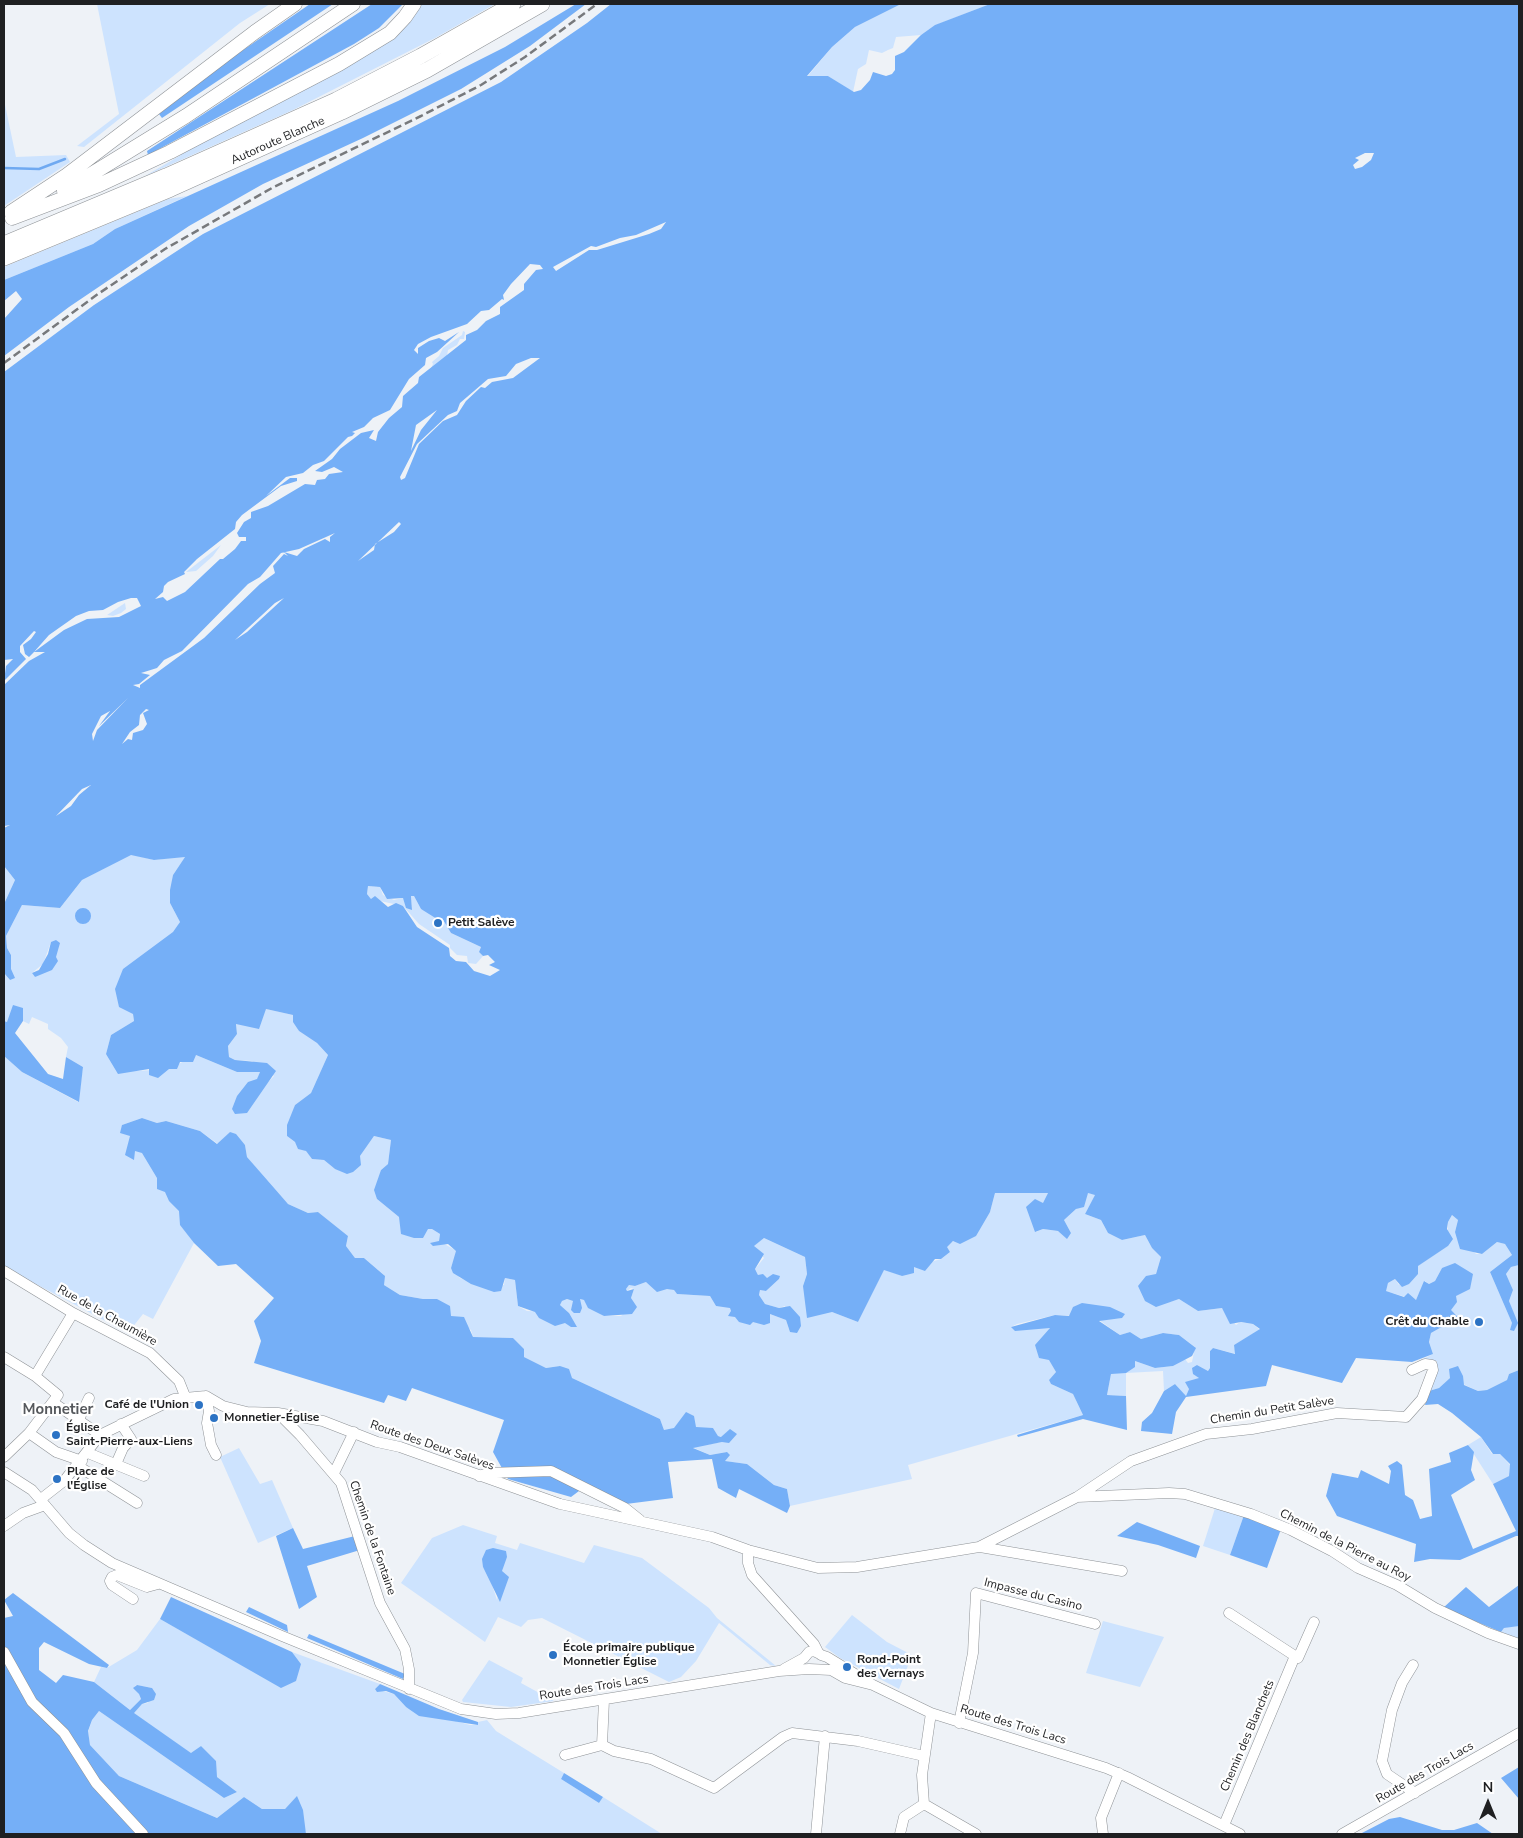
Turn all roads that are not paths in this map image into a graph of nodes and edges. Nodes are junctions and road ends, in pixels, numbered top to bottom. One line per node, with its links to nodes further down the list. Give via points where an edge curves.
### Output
1 (295, 4): 6 (main road)
2 (353, 4): 6 (main road, via 119,159)
3 (414, 4): 6 (main road, via 390,32 339,64 170,152 99,185)
4 (513, 4): 7 (highway, Autoroute Blanche, via 336,100 175,173)
5 (542, 4): 8 (highway, Autoroute Blanche, via 427,70 342,112 204,175)
6 (6, 219)
7 (4, 244)
8 (4, 258)
9 (4, 1271): 10 (street, Rue de la Chaumière)
10 (73, 1313): 13 (street); 14 (street, Rue de la Chaumière, via 150,1353 179,1381)
11 (4, 1357): 13 (street)
12 (1412, 1370): 32 (street, Chemin du Petit Salève, via 1425,1364 1432,1366 1433,1370 1422,1399 1406,1417 1337,1413 1206,1434 1131,1462)
13 (35, 1376): 17 (street, via 56,1391 58,1395)
14 (185, 1396): 15 (street, Route des Deux Salèves); 20 (street, Route des Deux Salèves)
15 (206, 1396): 18 (street, Route des Deux Salèves, via 223,1406 247,1412); 24 (street, via 209,1430)
16 (89, 1398): 19 (street)
17 (54, 1403): 19 (street); 22 (street)
18 (278, 1413): 21 (street, Route des Deux Salèves, via 323,1420); 29 (street, Chemin de la Fontaine)
19 (79, 1419): 23 (street)
20 (120, 1424): 23 (street, Route des Deux Salèves); 27 (street, via 131,1439)
21 (354, 1432): 29 (street); 31 (street, Route des Deux Salèves)
22 (29, 1433): 25 (street); 26 (street, via 56,1452)
23 (100, 1435): 26 (street, Route des Deux Salèves)
24 (216, 1455)
25 (4, 1457)
26 (83, 1460): 27 (street); 33 (street, Route des Deux Salèves); 34 (street)
27 (116, 1464): 30 (street)
28 (4, 1472): 33 (street, Route des Trois Lacs, via 20,1480)
29 (334, 1473): 55 (street, Chemin de la Fontaine, via 341,1483 380,1603 405,1649 410,1668)
30 (144, 1476)
31 (479, 1476): 35 (street, Route des Deux Salèves, via 560,1504); 35 (street, via 551,1471 625,1508)
32 (1077, 1497): 37 (street, Chemin de la Pierre au Roy); 46 (street, Chemin de la Pierre au Roy, via 1169,1493 1208,1499 1290,1530 1435,1608)
33 (43, 1502): 36 (street, Route des Deux Salèves); 40 (street, Route des Trois Lacs, via 84,1545 112,1563)
34 (136, 1503)
35 (643, 1522): 38 (street, Route des Deux Salèves, via 712,1537)
36 (4, 1526)
37 (979, 1547): 38 (street, Chemin de la Pierre au Roy, via 836,1569 808,1567); 39 (street)
38 (748, 1550): 45 (street, via 752,1575)
39 (1122, 1571)
40 (158, 1584): 41 (street, via 147,1587 117,1575 112,1577 112,1585); 55 (street, Route des Trois Lacs)
41 (133, 1599)
42 (1229, 1614): 50 (street)
43 (1314, 1622): 50 (street, Chemin des Blanchets, via 1298,1658)
44 (1095, 1624): 58 (street, Impasse du Casino, via 976,1593 974,1648)
45 (802, 1632): 48 (street); 49 (street)
46 (1519, 1644)
47 (4, 1652): 68 (street, via 32,1702 68,1738 96,1783)
48 (819, 1654): 49 (street, via 811,1651); 52 (street, via 822,1662); 54 (street, Route des Trois Lacs)
49 (805, 1656): 52 (street, via 804,1664); 53 (street, Route des Trois Lacs)
50 (1295, 1656): 67 (street, Chemin des Blanchets)
51 (1413, 1665): 65 (street, via 1392,1710 1382,1761 1387,1774)
52 (812, 1669): 53 (street, Route des Trois Lacs); 54 (street, Route des Trois Lacs, via 831,1670 845,1678)
53 (778, 1671): 56 (street, Route des Trois Lacs)
54 (873, 1685): 57 (street, Route des Trois Lacs)
55 (409, 1689): 56 (street, Route des Trois Lacs, via 461,1709 509,1714)
56 (604, 1700): 61 (street)
57 (932, 1713): 58 (street, Route des Trois Lacs); 63 (street)
58 (959, 1723): 64 (street, Route des Trois Lacs)
59 (1519, 1733): 65 (street, Route des Trois Lacs)
60 (825, 1736): 61 (street, via 786,1735 714,1788 651,1759); 63 (street); 69 (street)
61 (602, 1745): 62 (street)
62 (565, 1755)
63 (924, 1756): 66 (street)
64 (1119, 1773): 67 (street, Route des Trois Lacs); 72 (street, via 1101,1818)
65 (1416, 1793): 74 (street, Route des Trois Lacs)
66 (924, 1804): 70 (street, via 904,1818); 71 (street)
67 (1224, 1825): 73 (street, Route des Trois Lacs)
68 (143, 1834)
69 (816, 1834)
70 (900, 1834)
71 (976, 1834)
72 (1103, 1834)
73 (1239, 1834)
74 (1342, 1834)

